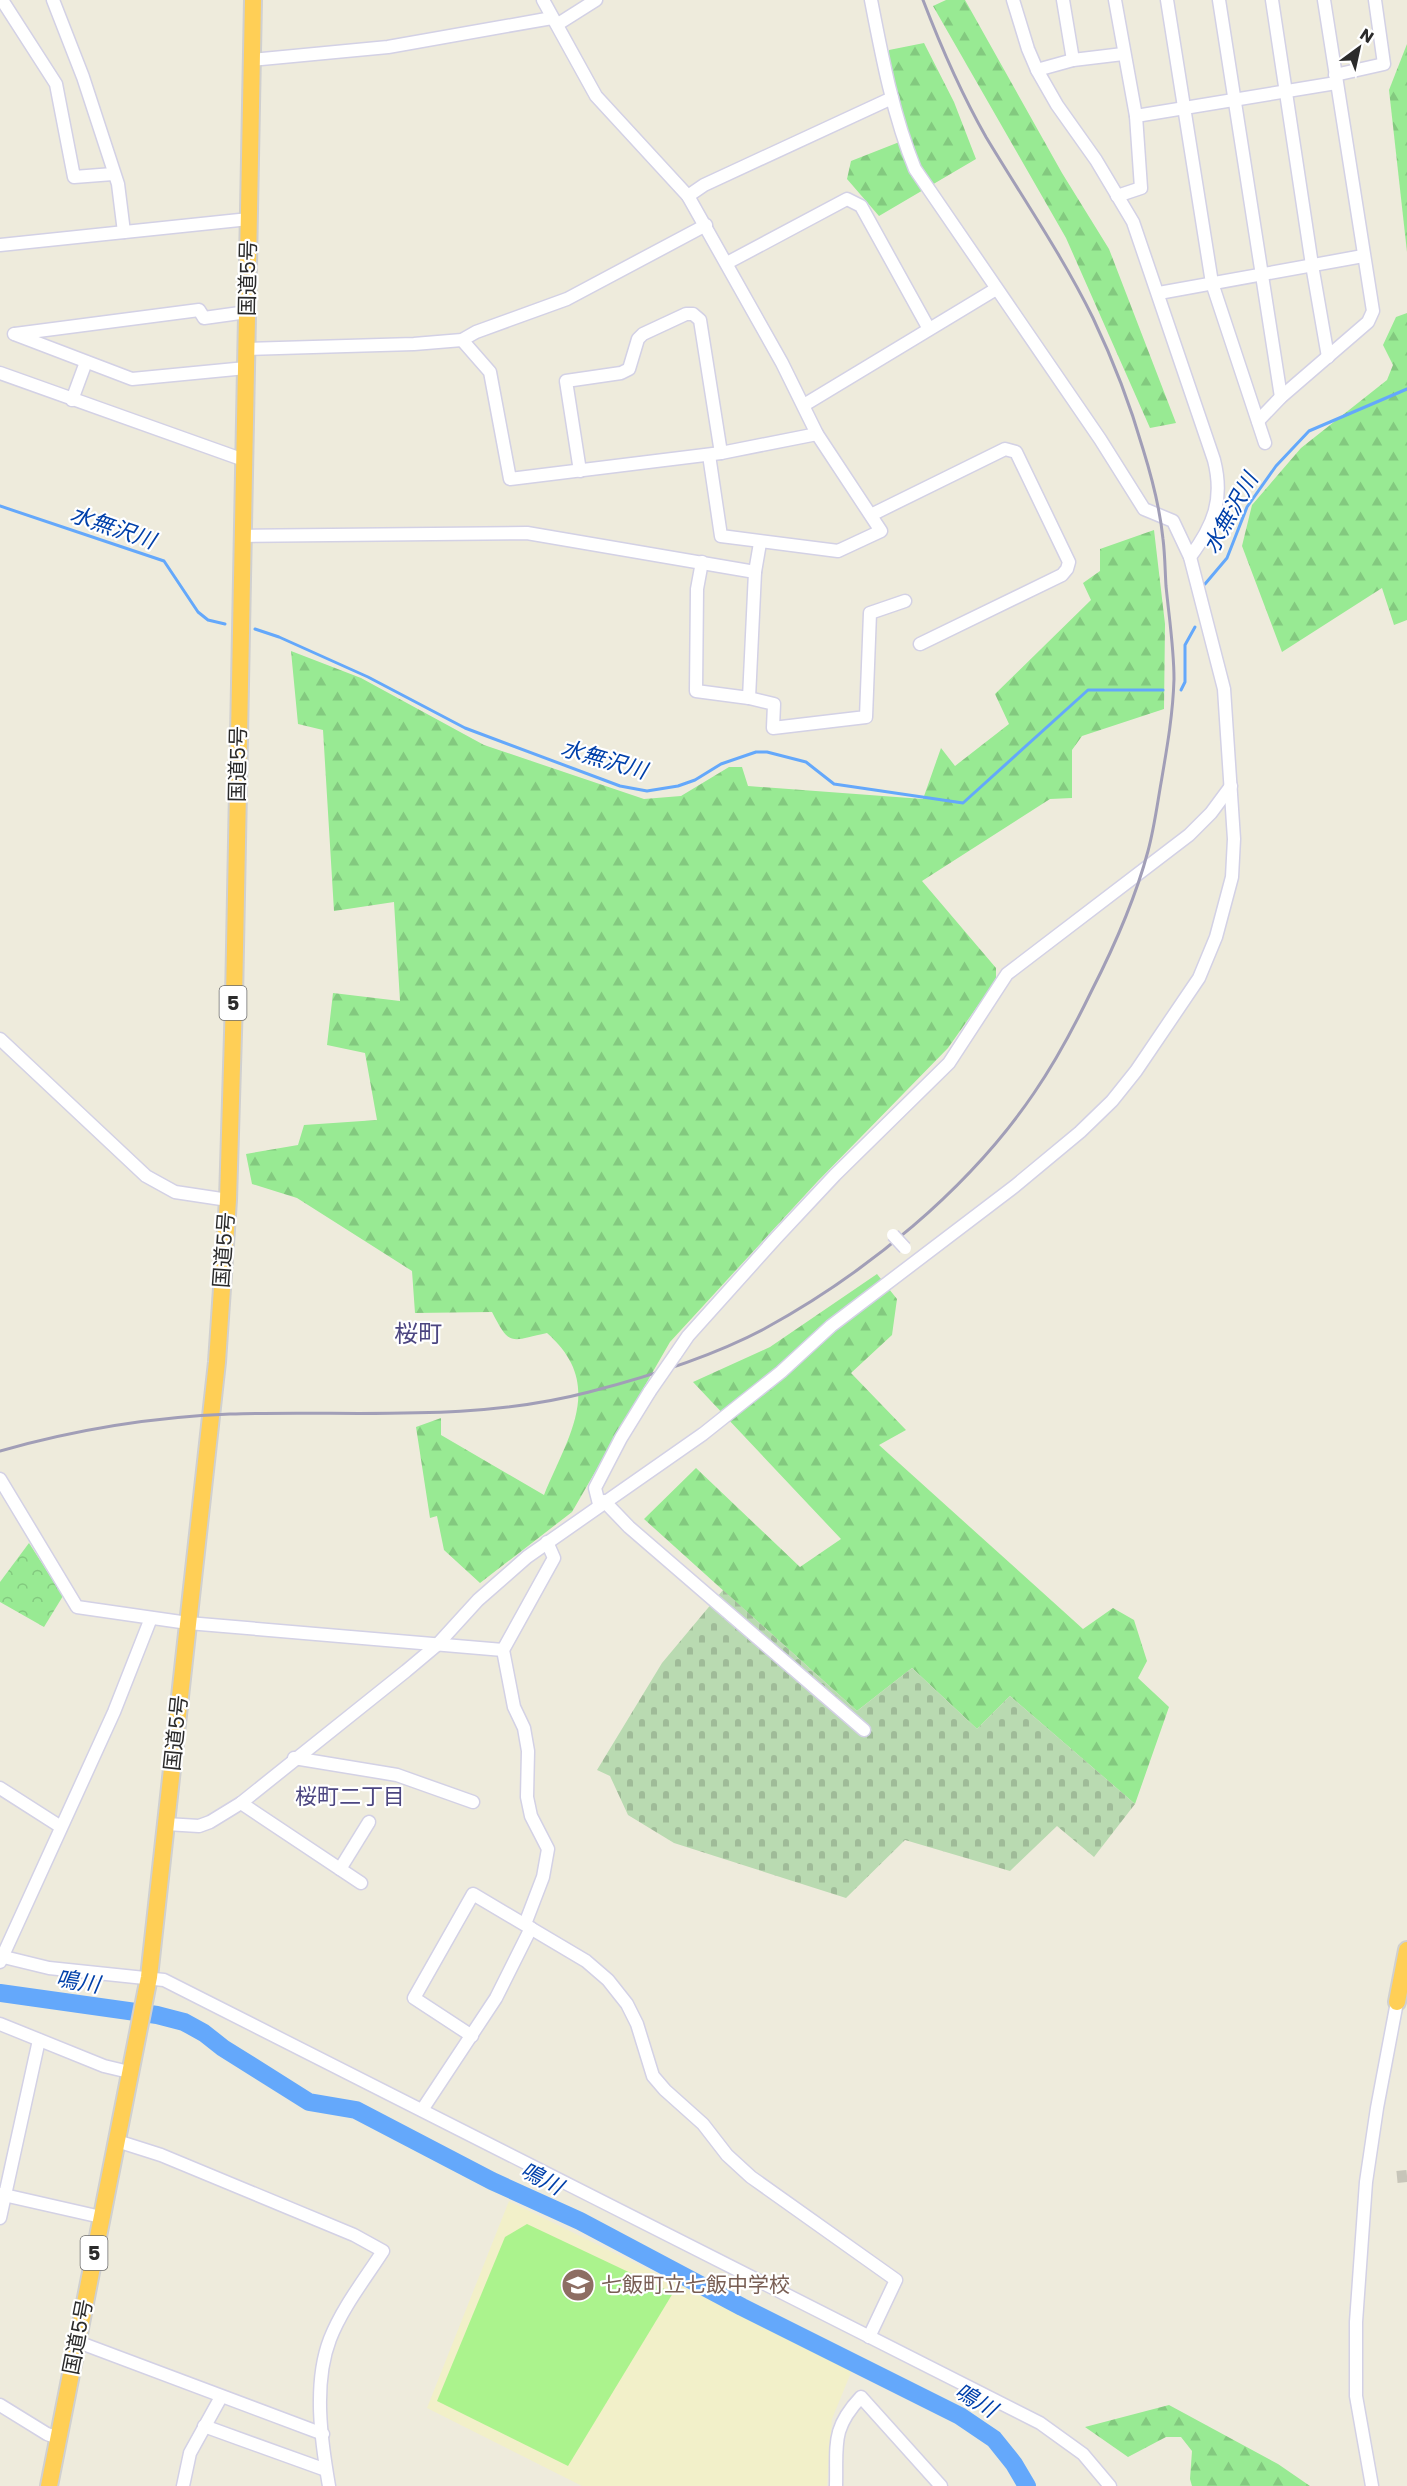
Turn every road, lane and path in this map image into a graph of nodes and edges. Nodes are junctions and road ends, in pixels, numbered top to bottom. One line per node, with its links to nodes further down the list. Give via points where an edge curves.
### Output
1 (2, 0): 26 (street, via 56,84 74,177)
2 (53, 0): 26 (street)
3 (253, 0): 17 (highway, 国道5号 / 5)
4 (543, 0): 15 (street)
5 (596, 0): 15 (street)
6 (870, 0): 22 (street)
7 (1013, 0): 19 (street)
8 (1063, 0): 18 (street)
9 (1115, 0): 16 (street)
10 (1167, 0): 24 (street)
11 (1219, 0): 23 (street)
12 (1272, 0): 21 (street)
13 (1324, 0): 20 (street)
14 (1375, 0): 20 (street, via 1384,64)
15 (555, 21): 17 (street, via 388,47); 27 (street, via 596,96)
16 (1123, 54): 18 (street); 25 (street)
17 (252, 60): 29 (highway, 国道5号 / 5)
18 (1073, 60): 19 (street)
19 (1037, 70): 28 (street)
20 (1335, 79): 21 (street); 33 (street)
21 (1286, 90): 23 (street); 35 (street)
22 (892, 98): 27 (street); 38 (street, via 915,169)
23 (1234, 100): 24 (street); 36 (street)
24 (1183, 108): 25 (street); 37 (street)
25 (1136, 116): 28 (street, via 1141,188)
26 (113, 174): 31 (street, via 118,184)
27 (688, 196): 30 (street)
28 (1117, 196): 39 (street, via 1133,222)
29 (249, 219): 31 (street); 40 (highway, 国道5号 / 5)
30 (706, 225): 34 (street); 42 (street, via 567,299)
31 (124, 232): 32 (street)
32 (0, 245)
33 (1363, 256): 35 (street); 44 (street, via 1373,311 1368,322)
34 (727, 263): 41 (street, via 847,199 855,201); 50 (street)
35 (1312, 265): 36 (street); 44 (street)
36 (1263, 273): 37 (street); 48 (street)
37 (1212, 283): 39 (street); 51 (street)
38 (996, 289): 41 (street); 60 (street, via 1144,509 1173,521)
39 (1159, 293): 60 (street, via 1219,479 1210,525)
40 (247, 312): 43 (highway, 国道5号 / 5); 45 (street, via 204,318 199,310 14,334)
41 (929, 329): 50 (street)
42 (462, 340): 43 (street); 56 (street, via 490,372 510,479)
43 (246, 350): 46 (highway, 国道5号 / 5)
44 (1328, 357): 48 (street)
45 (86, 362): 46 (street, via 132,379); 49 (street)
46 (246, 368): 55 (highway, 国道5号 / 5)
47 (0, 373): 49 (street)
48 (1281, 397): 51 (street)
49 (72, 400): 55 (street)
50 (804, 405): 52 (street)
51 (1258, 421): 53 (street)
52 (817, 434): 54 (street); 57 (street)
53 (1265, 443)
54 (715, 454): 56 (street); 56 (street, via 700,320 686,314 643,334 634,346 628,369 621,373 566,381); 59 (street, via 721,536)
55 (244, 460): 58 (highway, 国道5号 / 5)
56 (580, 471)
57 (872, 515): 59 (street, via 881,531 838,551); 64 (street, via 1010,449 1016,452 1069,562 1062,575)
58 (242, 536): 61 (street, via 527,533); 68 (highway, 国道5号 / 5)
59 (760, 543): 62 (street)
60 (1190, 556): 66 (street, via 1224,689)
61 (702, 562): 62 (street); 65 (street, via 697,589 696,691)
62 (755, 572): 65 (street)
63 (905, 601): 65 (street, via 870,613 866,717 773,728 774,704)
64 (921, 644)
65 (749, 698)
66 (1231, 786): 72 (street, bridge, via 1189,836 1007,974 949,1063 783,1230 688,1336 621,1438 595,1488); 72 (street, via 1232,877 1216,937 1199,978 1112,1101 1015,1186 831,1326 703,1434)
67 (0, 1039): 68 (street, via 146,1176 175,1191)
68 (228, 1200): 75 (highway, 国道5号 / 5, via 217,1362)
69 (893, 1235): 70 (street, bridge)
70 (904, 1248)
71 (0, 1479): 74 (street, via 77,1607)
72 (602, 1503): 73 (street); 78 (street)
73 (547, 1542): 76 (street, via 478,1600); 77 (street, via 554,1558)
74 (151, 1618): 75 (street); 85 (street, via 114,1712)
75 (188, 1623): 76 (street); 84 (highway, 国道5号 / 5)
76 (437, 1645): 77 (street); 79 (street)
77 (503, 1650): 88 (street, via 514,1707 524,1728 528,1751 526,1797 548,1849)
78 (864, 1730)
79 (294, 1758): 81 (street, via 397,1775); 82 (street)
80 (0, 1788): 85 (street)
81 (473, 1802)
82 (240, 1803): 84 (street, via 199,1826); 86 (street)
83 (369, 1822): 86 (street)
84 (166, 1824): 91 (highway, 国道5号 / 5)
85 (61, 1827): 90 (street)
86 (340, 1869): 87 (street)
87 (361, 1883)
88 (528, 1926): 94 (street, via 496,1998); 94 (street, via 473,1893 414,1998); 102 (street, via 586,1961 608,1980 637,2024 653,2076 703,2124 735,2162 896,2280)
89 (1407, 1950): 92 (highway)
90 (1, 1958): 91 (street, via 70,1971)
91 (149, 1977): 96 (highway, 国道5号 / 5); 97 (street, via 164,1980)
92 (1397, 2002): 116 (street, via 1366,2182 1356,2322 1356,2396)
93 (0, 2025): 95 (street)
94 (472, 2036): 97 (street)
95 (39, 2040): 96 (street); 99 (street)
96 (129, 2072): 98 (highway, 国道5号 / 5)
97 (422, 2110): 102 (street)
98 (117, 2141): 100 (highway, 国道5号 / 5); 107 (street, via 161,2155 354,2235 383,2251 337,2323 324,2358)
99 (2, 2195): 100 (street); 101 (street)
100 (101, 2217): 103 (highway, 国道5号 / 5)
101 (0, 2218)
102 (869, 2337): 115 (street, via 1050,2430 1083,2454)
103 (78, 2342): 104 (street); 108 (highway, 国道5号 / 5)
104 (221, 2397): 106 (street); 107 (street)
105 (0, 2405): 108 (street)
106 (204, 2426): 109 (street); 111 (street, via 190,2453)
107 (323, 2434): 109 (street)
108 (58, 2438): 110 (highway, 国道5号 / 5)
109 (326, 2470): 112 (street)
110 (49, 2486)
111 (183, 2486)
112 (329, 2486)
113 (836, 2486): 114 (street, via 838,2431 846,2412 861,2397)
114 (941, 2486)
115 (1110, 2486)
116 (1372, 2486)

